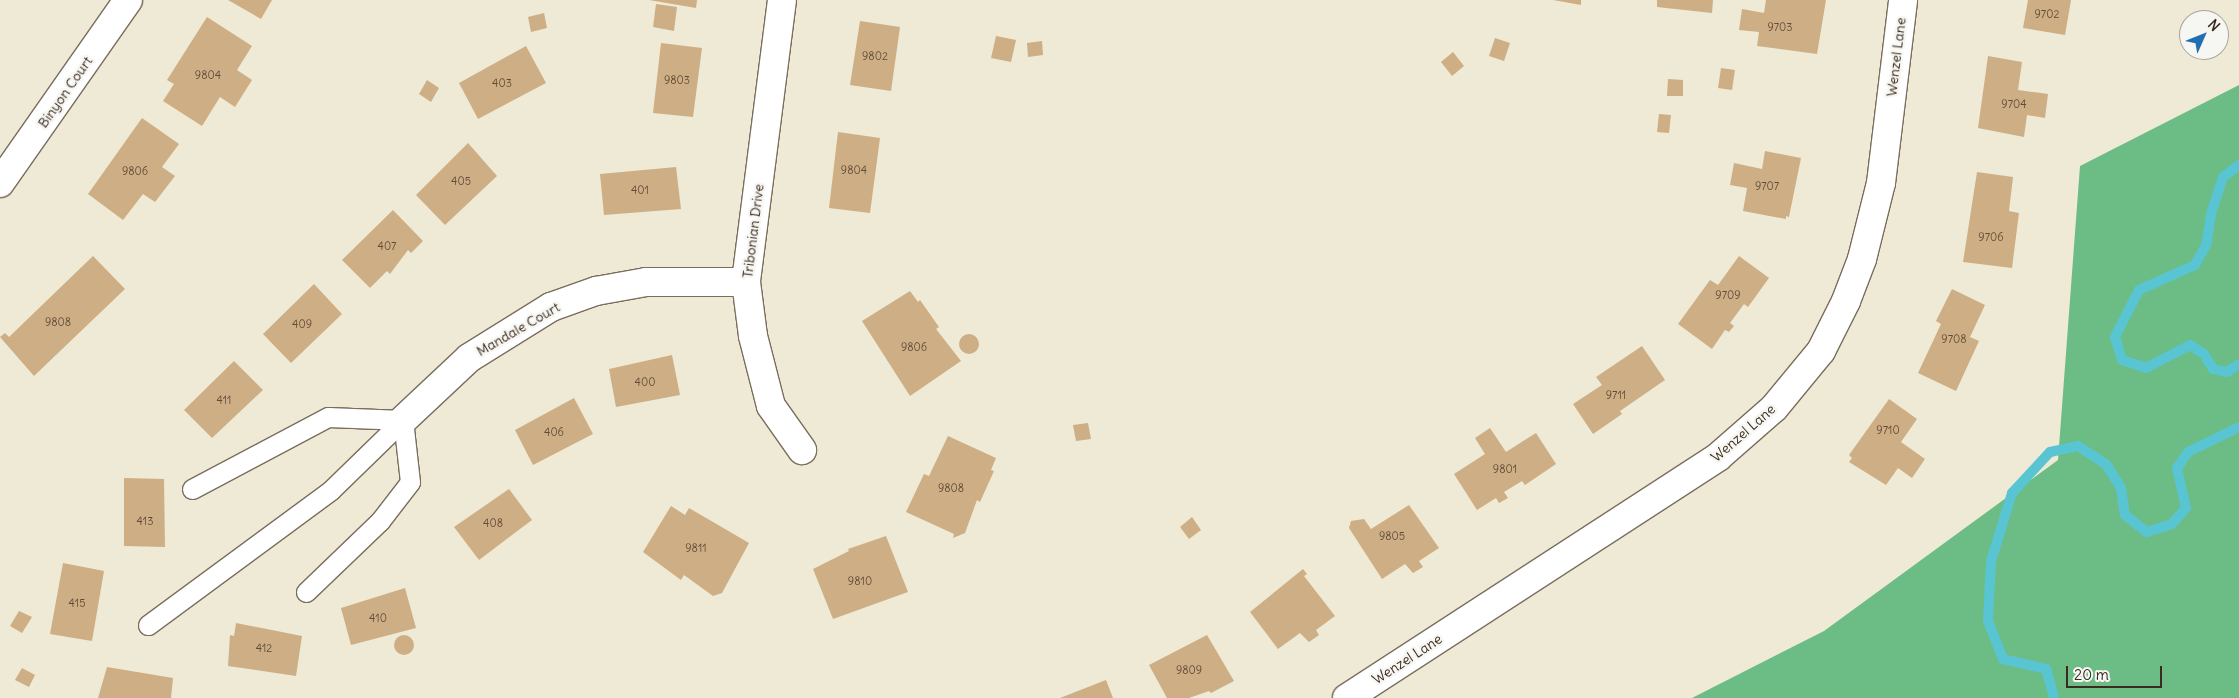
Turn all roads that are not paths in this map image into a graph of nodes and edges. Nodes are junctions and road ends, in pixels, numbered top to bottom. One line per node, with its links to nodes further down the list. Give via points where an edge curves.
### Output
1 (128, 0): 4 (street, Binyon Court)
2 (782, 0): 5 (street, Tribonian Drive)
3 (1903, 0): 11 (street, Wenzel Lane, via 1881,183 1856,276 1821,351 1774,408 1718,456)
4 (0, 183)
5 (746, 282): 6 (street, Mandale Court, via 646,282 596,291 551,307 469,358); 7 (street, Tribonian Drive, via 753,336 771,406)
6 (403, 420): 8 (lane, via 328,417); 9 (lane, via 410,482 380,520); 10 (lane, via 331,490)
7 (802, 450)
8 (192, 489)
9 (306, 592)
10 (148, 625)
11 (1347, 698)

